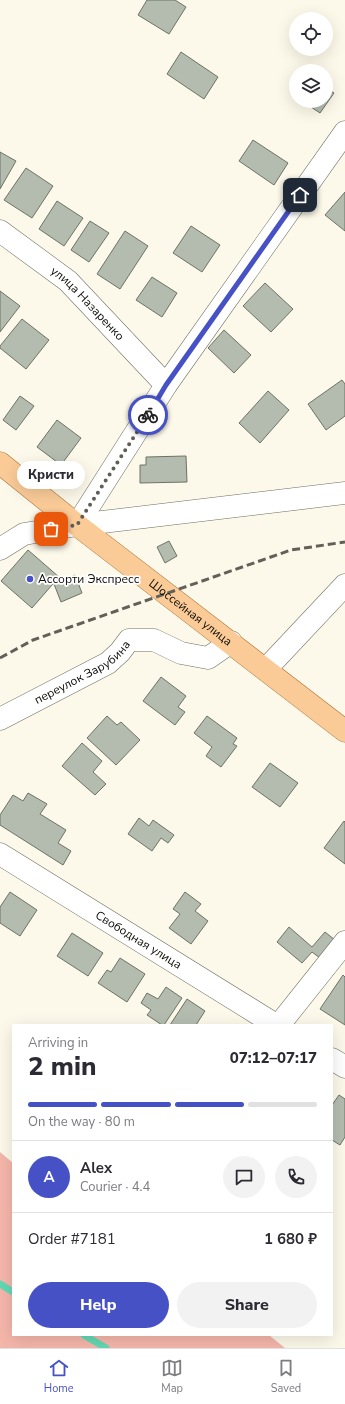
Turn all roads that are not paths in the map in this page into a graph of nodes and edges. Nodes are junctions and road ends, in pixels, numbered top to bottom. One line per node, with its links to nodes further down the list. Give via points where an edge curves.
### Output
1 (345, 132): 3 (street)
2 (0, 231): 3 (street, улица Назаренко, via 68,280)
3 (166, 385): 6 (street)
4 (0, 463): 6 (main road, Шоссейная улица)
5 (345, 493): 6 (street)
6 (77, 525): 7 (street, via 24,534); 9 (main road, Шоссейная улица)
7 (0, 549)
8 (345, 585): 10 (street)
9 (231, 642): 10 (main road, Шоссейная улица); 11 (street, переулок Зарубина, via 208,658 181,653 154,640 129,640 108,663)
10 (266, 669): 12 (main road, Шоссейная улица)
11 (0, 719)
12 (345, 731)
13 (0, 854): 15 (street, Свободная улица)
14 (345, 942): 16 (street)
15 (276, 1024)
16 (279, 1024)
17 (333, 1060): 18 (street)
18 (345, 1067)

